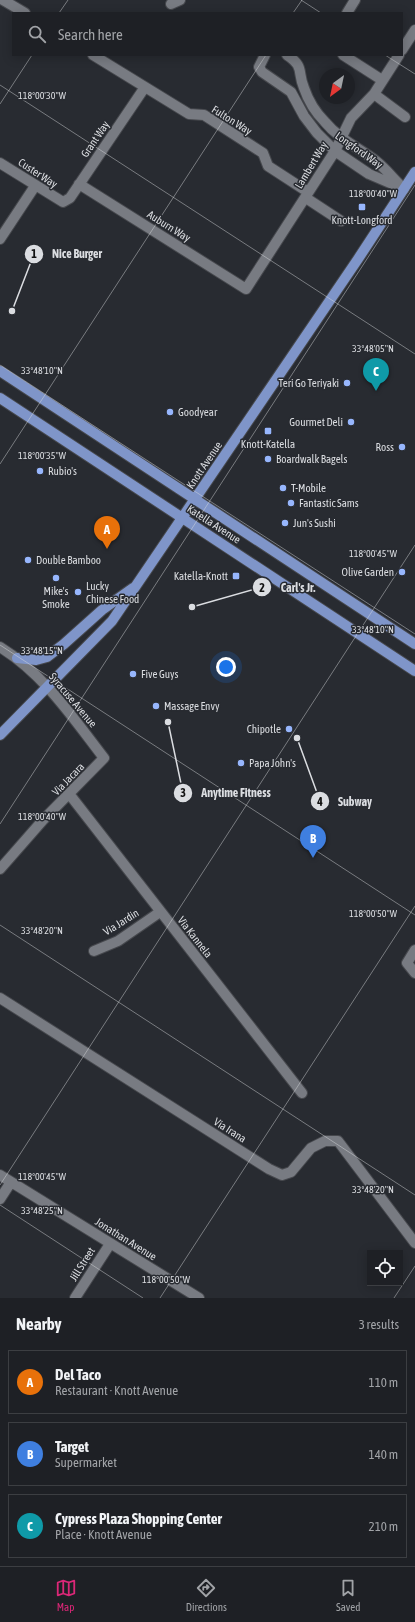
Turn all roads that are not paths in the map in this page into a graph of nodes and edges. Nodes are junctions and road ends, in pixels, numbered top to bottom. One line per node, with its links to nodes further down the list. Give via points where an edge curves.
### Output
1 (21, 0): 3 (street)
2 (355, 0): 5 (street)
3 (7, 2): 4 (street)
4 (22, 12)
5 (348, 12)
6 (415, 30): 7 (street)
7 (403, 48)
8 (95, 56): 14 (street, Fulton Way)
9 (264, 56): 16 (street, Longford Way, via 259,67 262,72)
10 (289, 56): 15 (street, Longford Way, via 297,61 300,67)
11 (345, 56): 13 (street)
12 (398, 56): 13 (street, Lambert Way)
13 (382, 80): 17 (street, Lambert Way)
14 (145, 87): 23 (street, Grant Way); 26 (street, Fulton Way, via 190,114 204,115 263,153 268,166)
15 (303, 87): 16 (street); 19 (street, Longford Way, via 311,104)
16 (291, 92): 20 (street, Longford Way, via 304,116)
17 (374, 94): 18 (street); 19 (street, Lambert Way, via 351,118)
18 (405, 117)
19 (340, 137): 20 (street, Lambert Way); 25 (street, Longford Way, via 377,162)
20 (335, 151): 25 (street, Longford Way, via 369,174); 26 (street, Lambert Way)
21 (0, 163): 24 (street, Custer Way)
22 (415, 172): 25 (main road, Knott Avenue)
23 (79, 184): 27 (street, Grant Way, via 70,198); 30 (street, Auburn Way)
24 (34, 186): 27 (street, Custer Way); 29 (street)
25 (404, 189): 33 (main road, Knott Avenue)
26 (307, 195): 28 (street, Fulton Way); 30 (street, Lambert Way)
27 (63, 202)
28 (341, 221)
29 (0, 239)
30 (246, 289)
31 (0, 371): 33 (main road, Katella Avenue)
32 (0, 398): 34 (main road, Katella Avenue)
33 (195, 498): 34 (main road, Knott Avenue); 36 (main road, Katella Avenue)
34 (182, 517): 35 (main road, Knott Avenue); 39 (main road, Katella Avenue)
35 (140, 583): 38 (main road, via 102,610 46,657 36,660); 40 (main road, Knott Avenue, via 112,621)
36 (415, 644)
37 (0, 647): 38 (street, Syracuse Avenue)
38 (17, 658): 40 (street, Syracuse Avenue)
39 (415, 671)
40 (48, 686): 41 (main road, Knott Avenue); 42 (street, Syracuse Avenue)
41 (0, 735)
42 (104, 758): 43 (street, Via Jacara)
43 (70, 795): 44 (street, Via Jacara, via 43,820); 45 (street, Via Kannela)
44 (0, 869)
45 (160, 912): 47 (street, Via Jardin, via 118,941); 50 (street, Via Kannela)
46 (415, 950): 48 (street, via 407,963)
47 (94, 951)
48 (415, 973)
49 (0, 998): 54 (street, Via Irana, via 282,1175 291,1172 311,1148 325,1141 338,1141)
50 (302, 1093)
51 (0, 1175): 52 (street, Jonathan Avenue)
52 (11, 1182): 53 (street); 55 (street, Jonathan Avenue)
53 (0, 1199)
54 (415, 1243)
55 (110, 1244): 56 (street, Jill Street); 57 (street, Jonathan Avenue)
56 (75, 1298)
57 (199, 1298)

